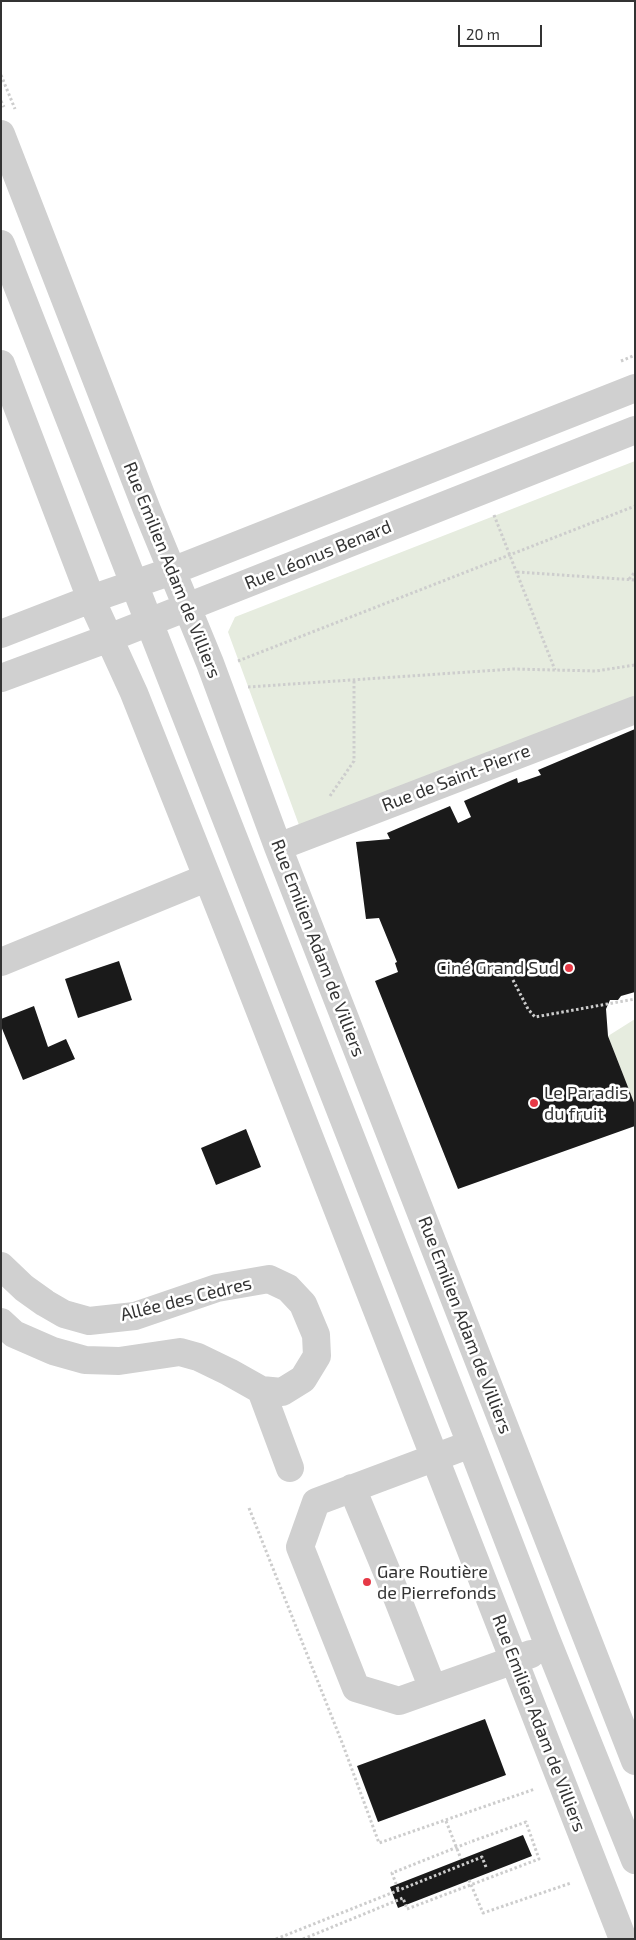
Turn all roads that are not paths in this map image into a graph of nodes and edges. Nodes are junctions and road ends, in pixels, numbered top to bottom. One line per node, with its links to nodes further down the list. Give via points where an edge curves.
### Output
1 (1, 134): 6 (street, Rue Emilien Adam de Villiers)
2 (1, 244): 7 (street)
3 (1, 364): 8 (street, Rue Emilien Adam de Villiers)
4 (635, 388): 6 (street)
5 (635, 430): 9 (street, Rue Léonus Benard)
6 (172, 571): 7 (street); 9 (street, Rue Emilien Adam de Villiers)
7 (135, 584): 8 (street); 10 (street)
8 (91, 599): 11 (street); 12 (street, Rue Emilien Adam de Villiers)
9 (188, 606): 10 (street, Rue Léonus Benard); 15 (street, Rue Emilien Adam de Villiers)
10 (150, 622): 12 (street, Rue Léonus Benard); 21 (street)
11 (1, 634)
12 (109, 638): 13 (street, Rue Léonus Benard); 16 (street, Rue Emilien Adam de Villiers, via 134,693)
13 (1, 678)
14 (635, 710): 15 (street, Rue de Saint-Pierre)
15 (278, 847): 28 (street, Rue Emilien Adam de Villiers)
16 (206, 878): 17 (street); 22 (street, Rue Emilien Adam de Villiers)
17 (1, 962)
18 (1, 1266): 20 (street, Allée des Cèdres, via 45,1303 64,1314 89,1321 135,1316 217,1288 269,1279 288,1288 303,1304 316,1335 316,1356 303,1379 282,1392)
19 (1, 1322): 20 (street, Allée des Cèdres, via 14,1334 53,1351 85,1360 119,1361 180,1352 204,1359)
20 (260, 1390): 23 (street)
21 (471, 1444): 22 (street); 25 (street)
22 (435, 1457): 24 (street); 26 (street, Rue Emilien Adam de Villiers)
23 (290, 1468)
24 (352, 1488): 27 (street); 27 (street, via 316,1502 300,1547 356,1688 399,1701)
25 (549, 1647): 26 (street); 29 (street)
26 (514, 1660): 27 (street); 30 (street, Rue Emilien Adam de Villiers)
27 (433, 1688)
28 (635, 1761)
29 (635, 1860)
30 (623, 1939)

